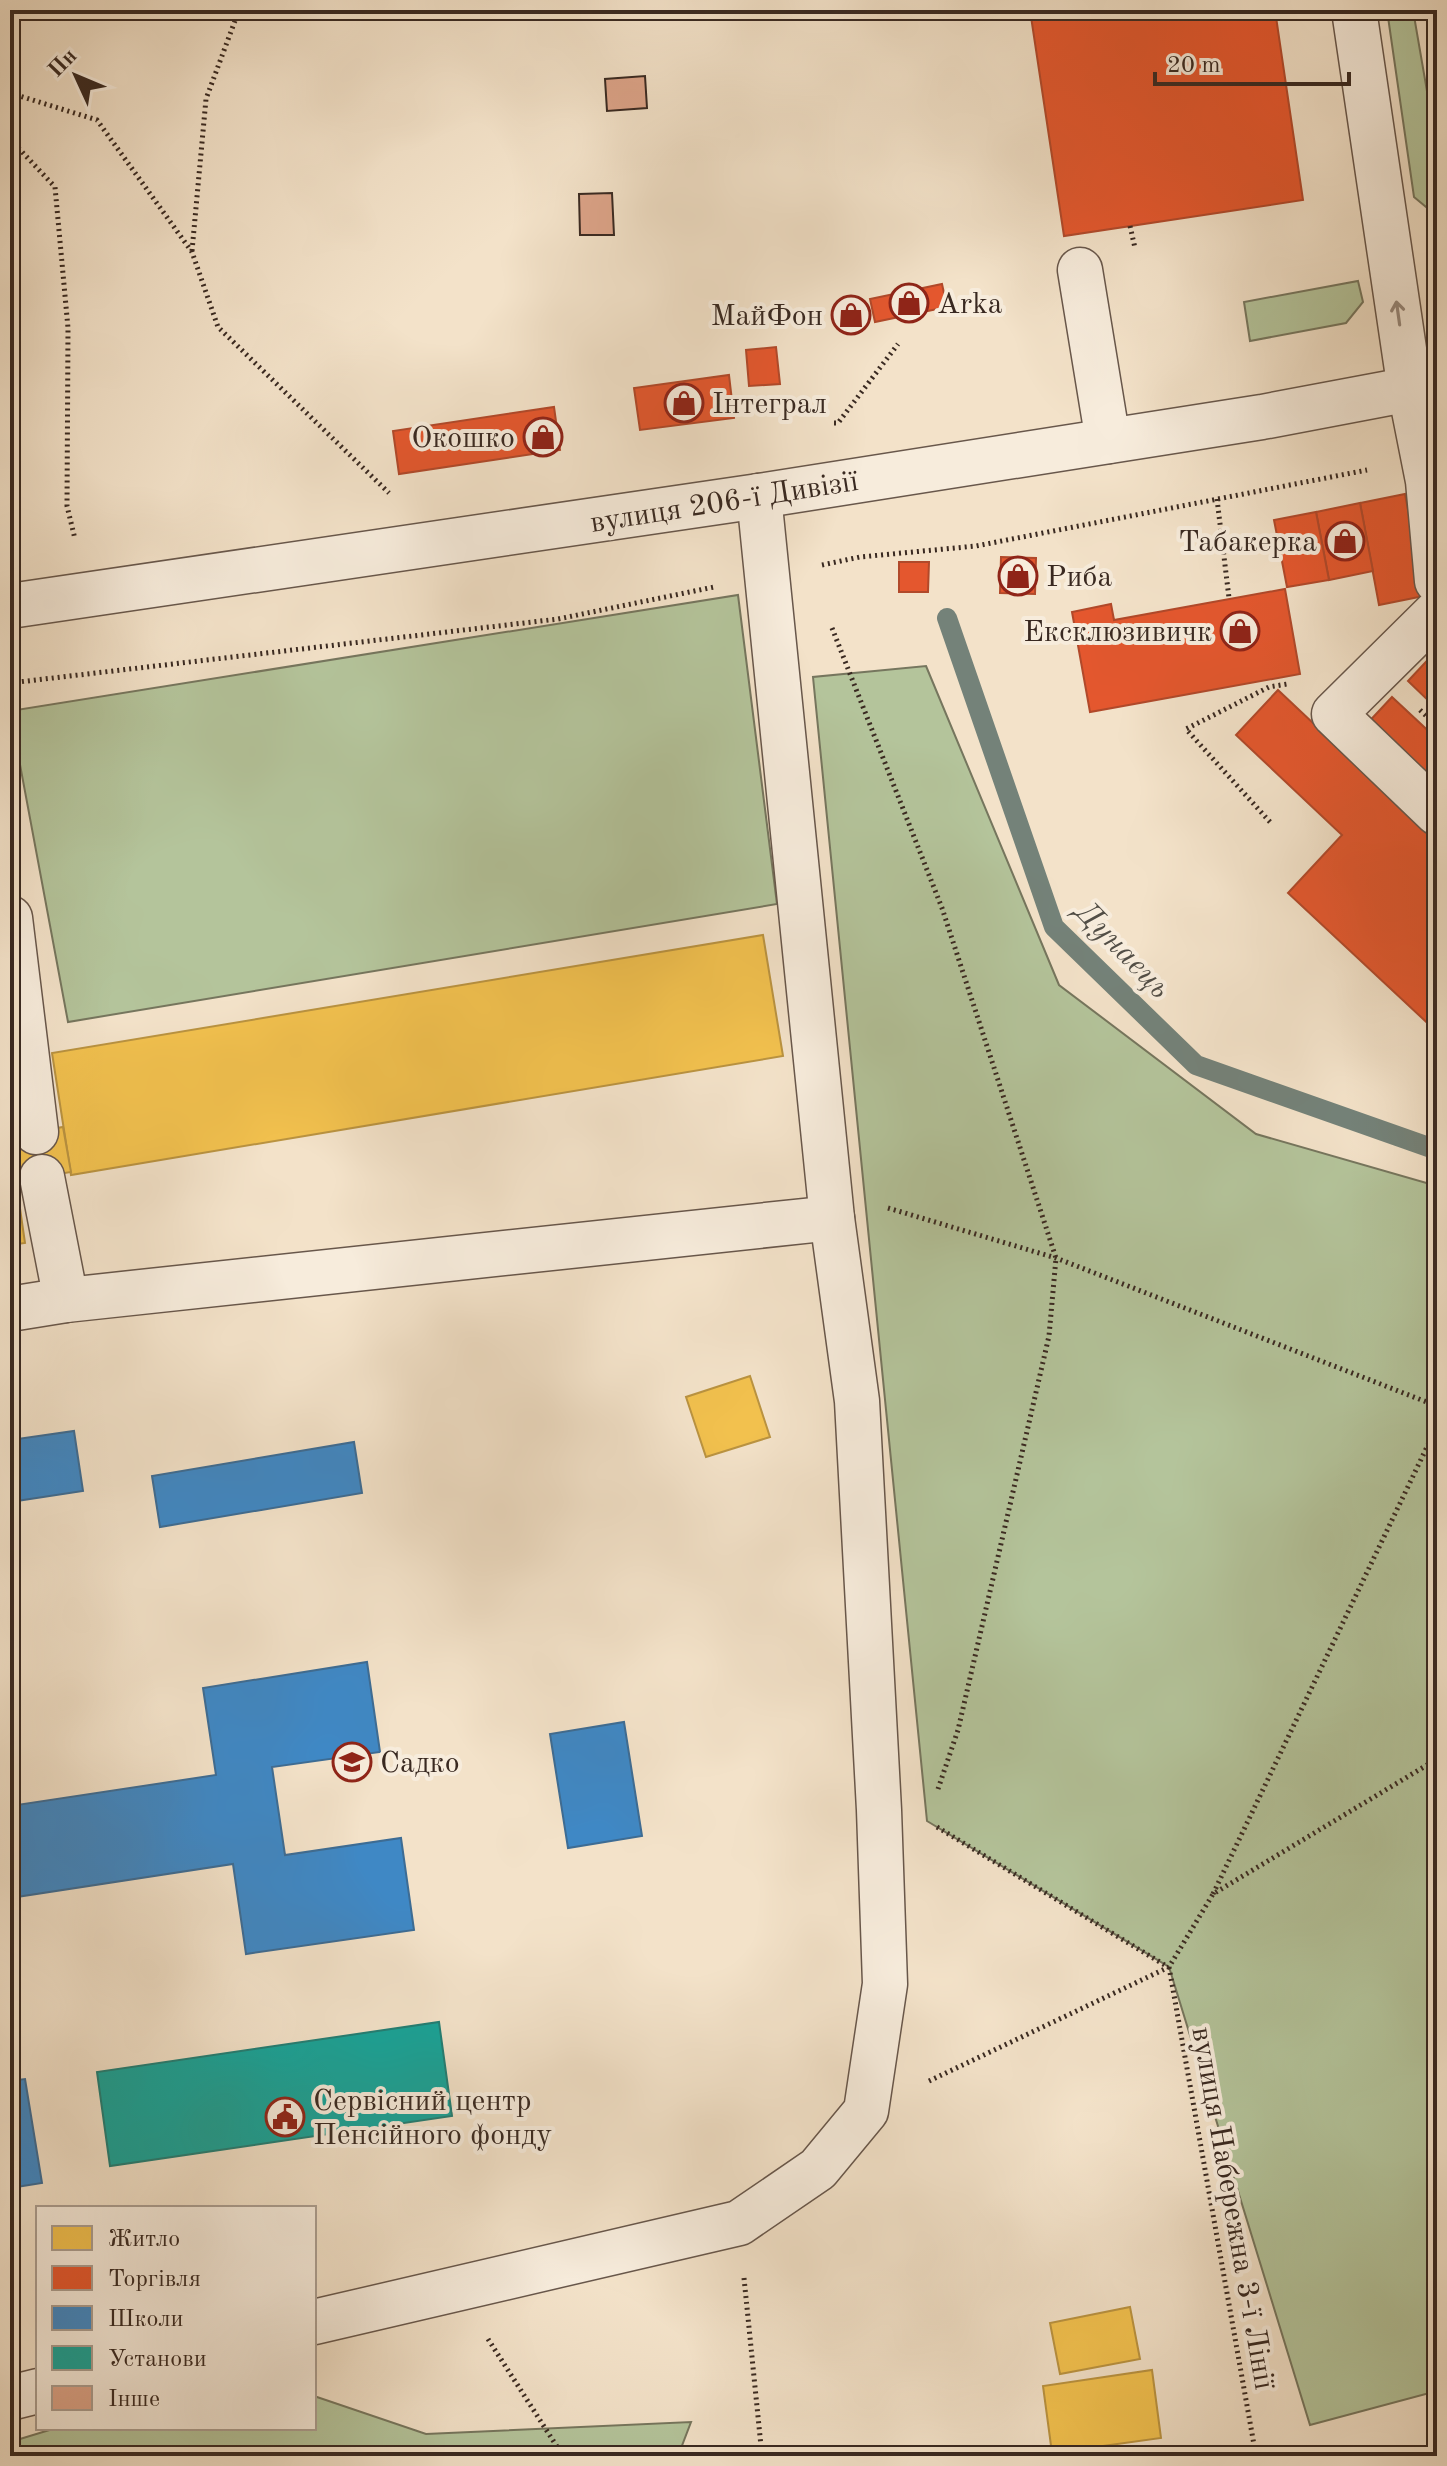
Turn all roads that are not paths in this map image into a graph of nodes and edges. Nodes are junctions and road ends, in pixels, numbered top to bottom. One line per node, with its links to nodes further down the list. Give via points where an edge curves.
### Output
1 (1354, 10): 3 (street, one-way to 1)
2 (1080, 270): 4 (street)
3 (1423, 387): 4 (street, вулиця 206-ї Дивізії); 6 (street, via 1424,459)
4 (1108, 441): 5 (street, вулиця 206-ї Дивізії)
5 (759, 496): 7 (street, вулиця 206-ї Дивізії); 13 (street)
6 (1437, 581)
7 (10, 606)
8 (1437, 612): 9 (street, via 1334,714)
9 (1437, 813)
10 (10, 918): 11 (street)
11 (36, 1132)
12 (42, 1177): 14 (street)
13 (831, 1205): 14 (street); 16 (street, via 857,1401 879,1810 885,1984 866,2111 818,2169 739,2223)
14 (66, 1300): 15 (street)
15 (10, 1309)
16 (316, 2322)
17 (36, 2392): 18 (street)
18 (10, 2398)

